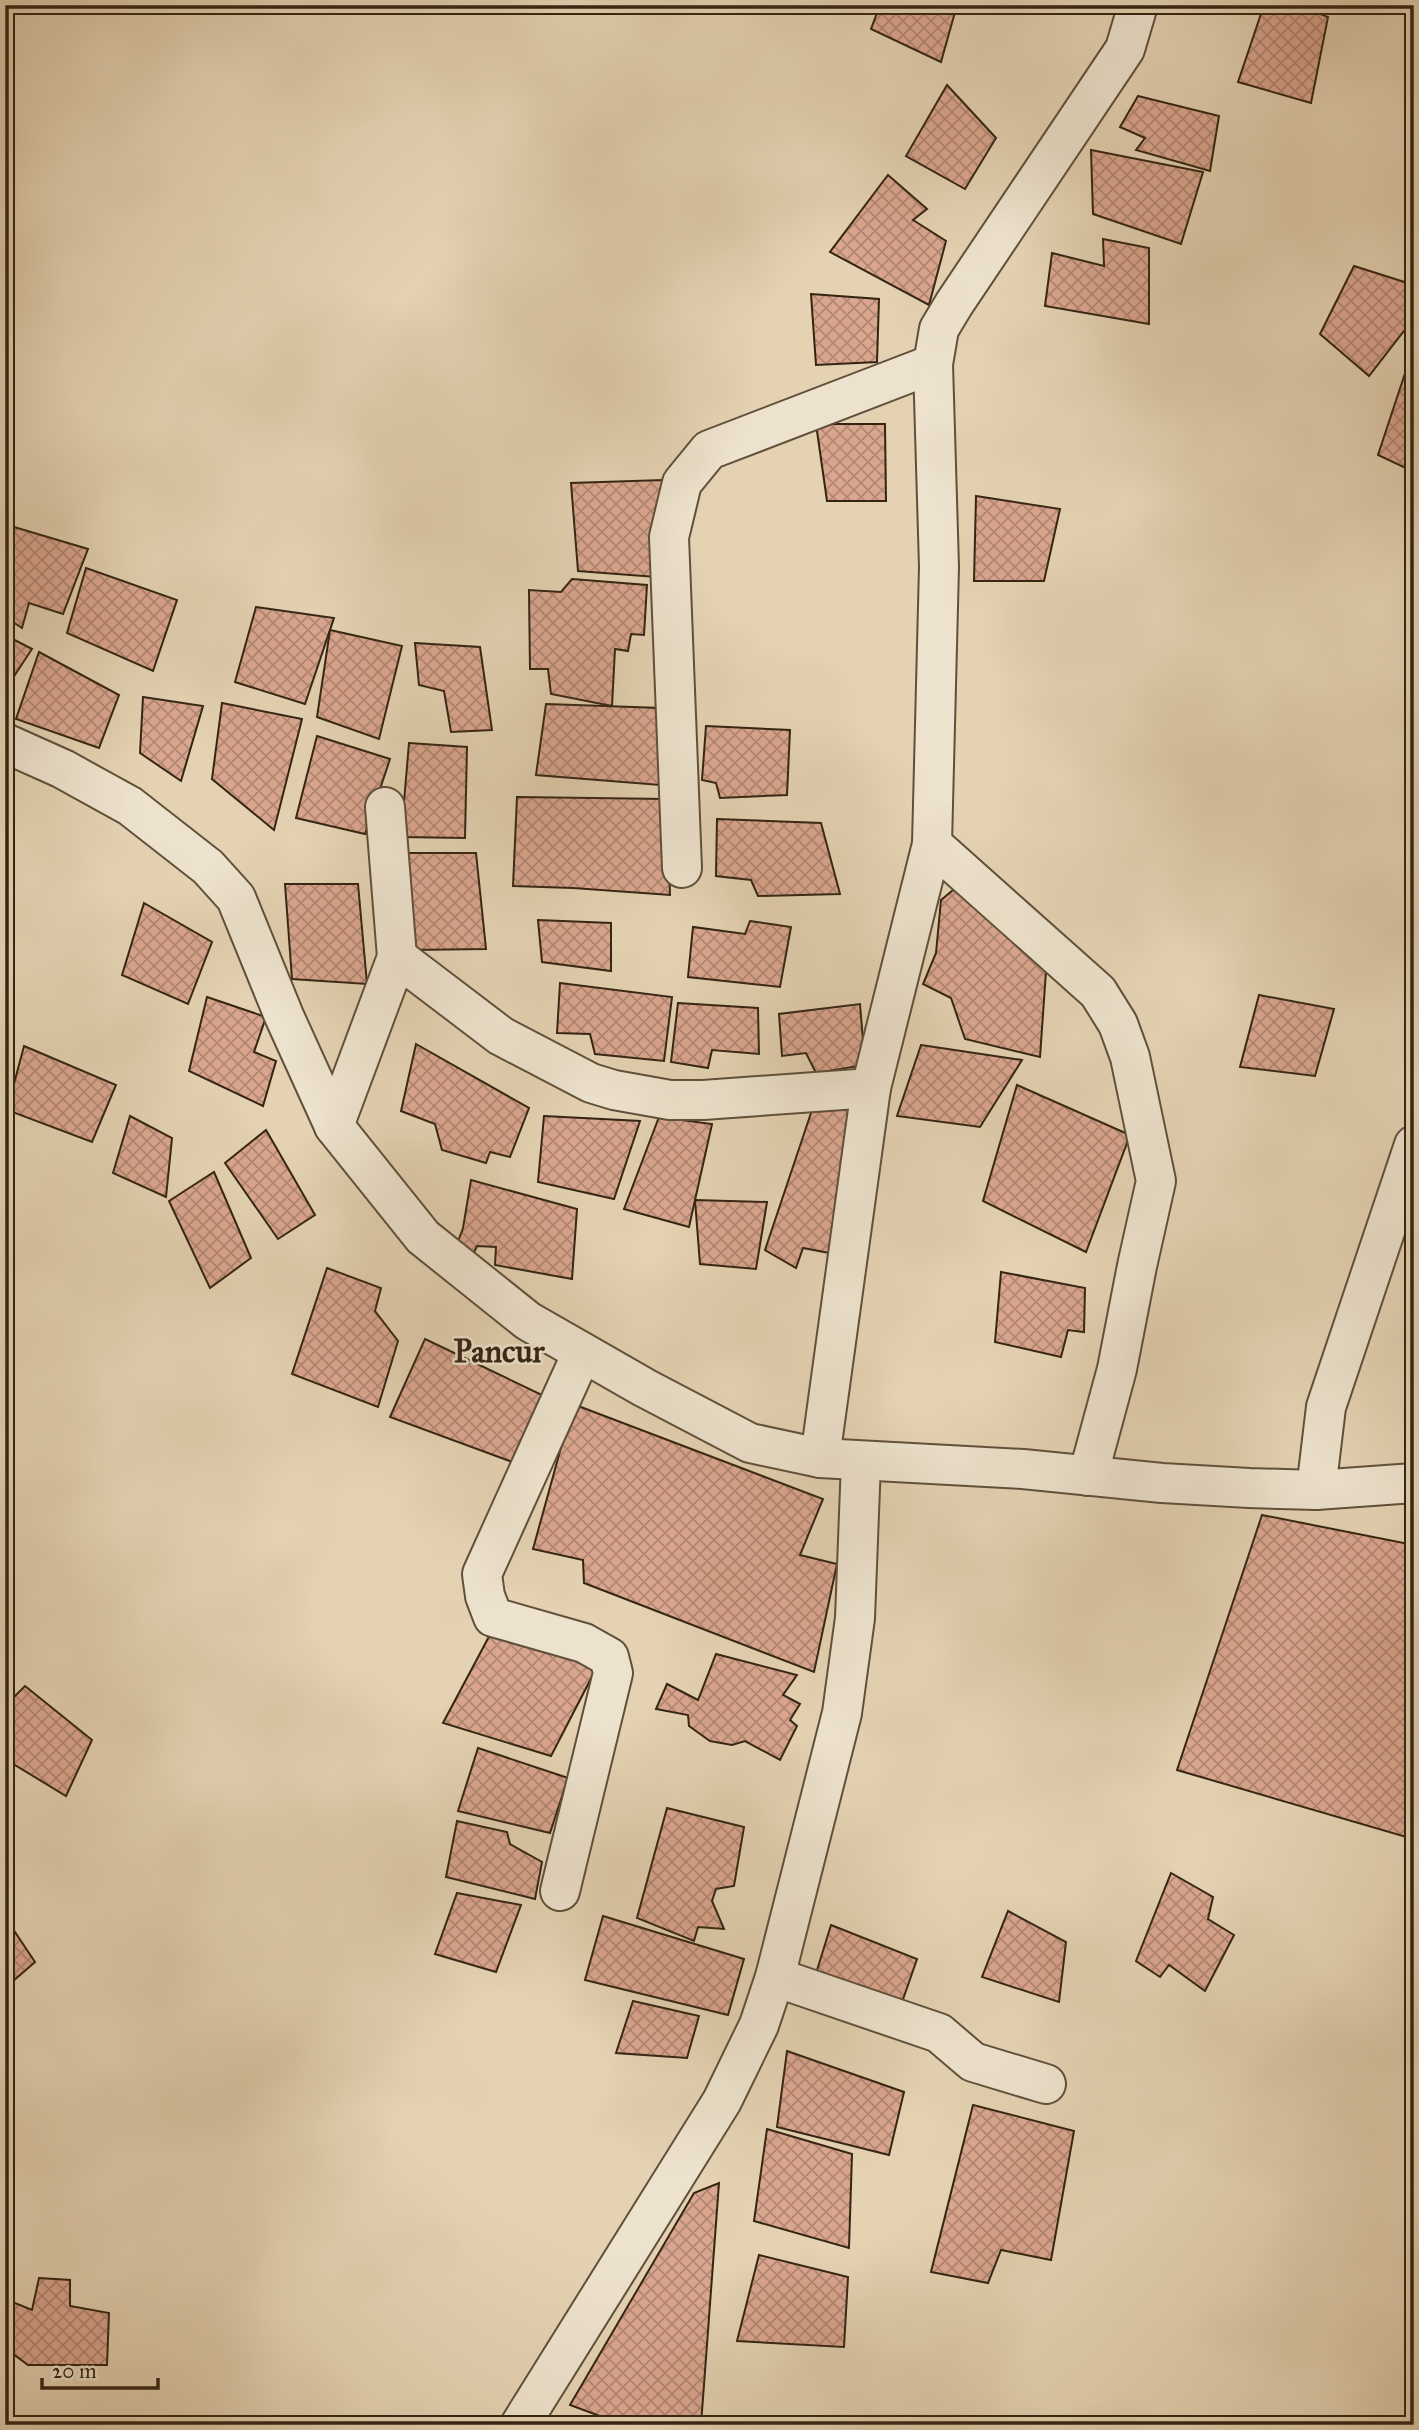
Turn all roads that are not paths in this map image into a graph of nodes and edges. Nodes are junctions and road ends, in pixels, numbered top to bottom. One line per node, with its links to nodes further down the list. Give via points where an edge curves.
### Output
1 (1138, 5): 2 (street, via 1125,49 939,329)
2 (933, 364): 5 (street, via 939,568); 6 (street, via 709,450 682,483 669,537)
3 (5, 743): 9 (street, via 130,806 208,867 236,898)
4 (385, 807): 7 (street)
5 (932, 844): 8 (street); 14 (street, via 1098,992 1118,1024 1130,1057 1156,1181 1117,1369)
6 (682, 868)
7 (397, 957): 8 (street, via 501,1036 591,1083 614,1090 670,1100 703,1100); 9 (street)
8 (871, 1088): 12 (street)
9 (334, 1126): 11 (street, via 424,1237 528,1321)
10 (1414, 1145): 16 (street, via 1326,1407)
11 (582, 1353): 12 (street, via 750,1443); 17 (street, via 482,1573 493,1616 584,1643 609,1657 613,1673)
12 (820, 1458): 13 (street)
13 (861, 1462): 14 (street); 18 (street, via 855,1618 842,1713)
14 (1088, 1476): 16 (street)
15 (1414, 1483): 16 (street)
16 (1316, 1490)
17 (560, 1891)
18 (775, 1977): 19 (street, via 939,2033 973,2062); 20 (street, via 759,2025 722,2101)
19 (1046, 2084)
20 (520, 2425)

